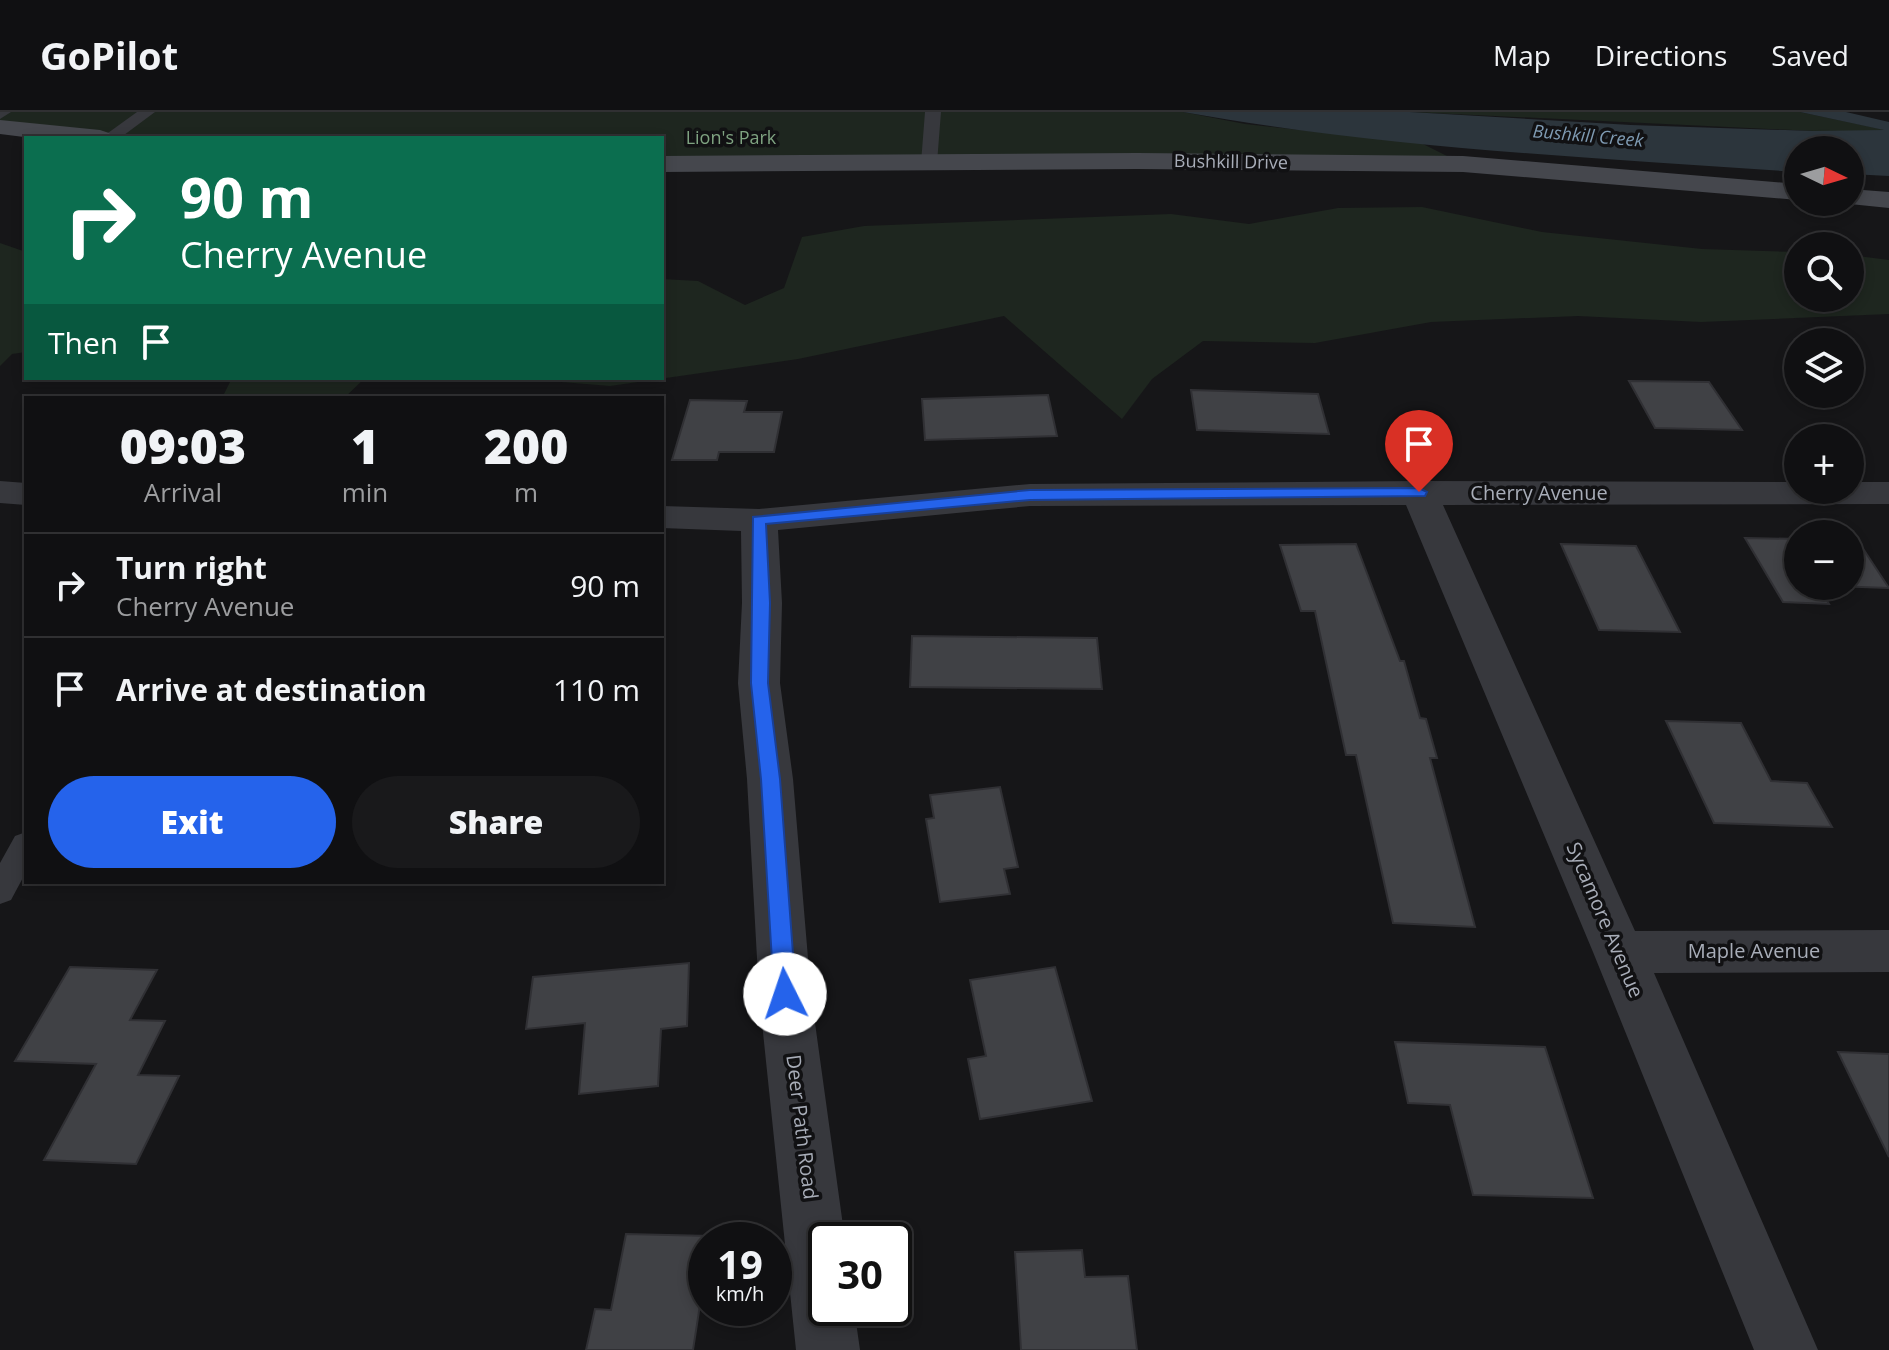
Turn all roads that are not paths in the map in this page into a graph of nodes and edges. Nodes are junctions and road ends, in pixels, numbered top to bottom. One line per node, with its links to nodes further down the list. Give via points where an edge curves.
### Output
1 (147, 112): 5 (lane)
2 (933, 112): 6 (lane)
3 (0, 127): 4 (main road)
4 (82, 136)
5 (112, 136)
6 (929, 163): 7 (main road, Bushkill Drive); 8 (main road, Bushkill Drive, via 1463,164)
7 (664, 164)
8 (1784, 191)
9 (1864, 198): 10 (main road)
10 (1889, 200)
11 (0, 492): 14 (street)
12 (1419, 492): 13 (street, Cherry Avenue); 16 (street, Cherry Avenue, via 1030,495); 20 (street, Sycamore Avenue)
13 (1889, 493)
14 (24, 494)
15 (664, 517): 16 (street, Cherry Avenue)
16 (759, 520): 21 (street, Deer Path Road, via 759,683 785,994)
17 (24, 848): 18 (lane)
18 (0, 891)
19 (1889, 951): 20 (street, Maple Avenue)
20 (1619, 952): 22 (street, Sycamore Avenue)
21 (828, 1350)
22 (1786, 1350)

